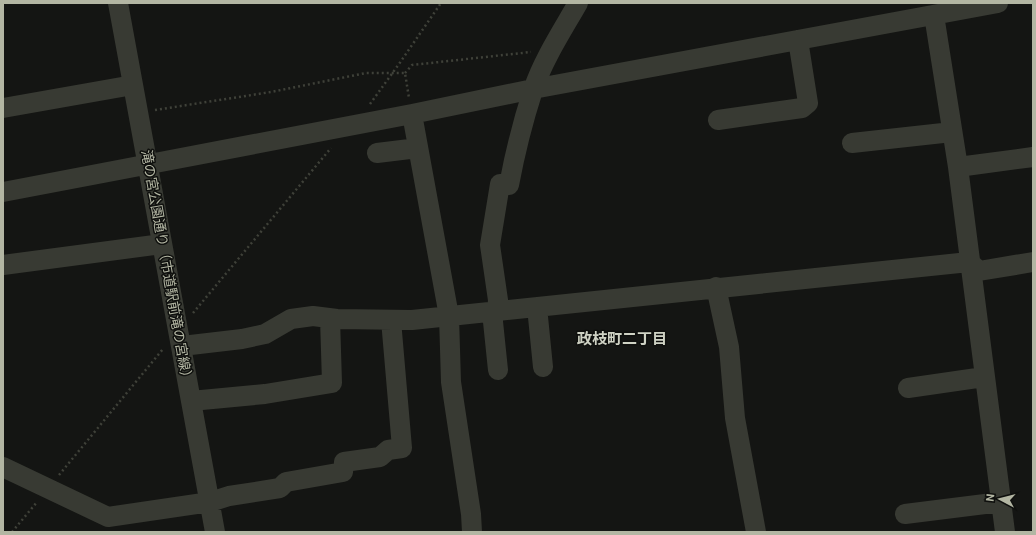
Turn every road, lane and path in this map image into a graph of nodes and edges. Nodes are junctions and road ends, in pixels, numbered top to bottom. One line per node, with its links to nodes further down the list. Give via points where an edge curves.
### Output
1 (118, 3): 10 (street, 滝の宮公園通り（市道駅前滝の宮線）)
2 (441, 3): 8 (path)
3 (578, 3): 7 (street)
4 (998, 3): 5 (street)
5 (934, 15): 6 (street); 17 (street)
6 (798, 40): 11 (street); 15 (street, via 808,103 802,108)
7 (552, 50): 9 (path, via 412,65); 11 (street)
8 (393, 73): 9 (path); 13 (path, via 366,73 271,92); 16 (path)
9 (405, 73): 14 (path)
10 (133, 84): 12 (street); 13 (street, 滝の宮公園通り（市道駅前滝の宮線）)
11 (533, 89): 14 (street); 31 (street, via 509,185 500,184 490,245 498,300)
12 (3, 108)
13 (138, 112): 22 (street, 滝の宮公園通り（市道駅前滝の宮線）)
14 (412, 114): 16 (street); 19 (street)
15 (718, 120)
16 (353, 125): 22 (street); 35 (path, via 326,153 198,307)
17 (952, 132): 18 (street); 23 (street)
18 (852, 144)
19 (418, 148): 20 (street); 32 (street)
20 (378, 153)
21 (1033, 157): 23 (street)
22 (148, 164): 24 (street); 25 (street, 滝の宮公園通り（市道駅前滝の宮線）)
23 (958, 167): 26 (street)
24 (3, 192)
25 (162, 244): 28 (street); 35 (street, 滝の宮公園通り（市道駅前滝の宮線）)
26 (969, 262): 27 (street, via 979,271); 29 (street); 38 (street)
27 (1033, 262)
28 (3, 265)
29 (716, 287): 30 (street); 49 (street, via 729,347 735,418)
30 (537, 307): 31 (street); 36 (street)
31 (494, 312): 32 (street); 37 (street)
32 (449, 316): 34 (street); 48 (street, via 451,382)
33 (330, 318): 34 (street); 35 (street, via 313,316 291,319 265,334 242,339); 40 (street, via 332,383 265,394)
34 (391, 320): 43 (street, via 402,448 388,450 380,456 344,462 343,472 286,482 280,488 229,496)
35 (180, 337): 40 (street, 滝の宮公園通り（市道駅前滝の宮線）); 42 (path)
36 (543, 367)
37 (498, 370)
38 (984, 377): 39 (street); 44 (street)
39 (908, 388)
40 (191, 401): 43 (street, 滝の宮公園通り（市道駅前滝の宮線）)
41 (3, 467): 42 (street)
42 (47, 489): 43 (street, via 108,516); 46 (path)
43 (210, 502): 47 (street, 滝の宮公園通り（市道駅前滝の宮線）)
44 (1001, 502): 45 (street); 50 (street)
45 (905, 514)
46 (12, 532)
47 (216, 532)
48 (472, 532)
49 (756, 532)
50 (1005, 532)

